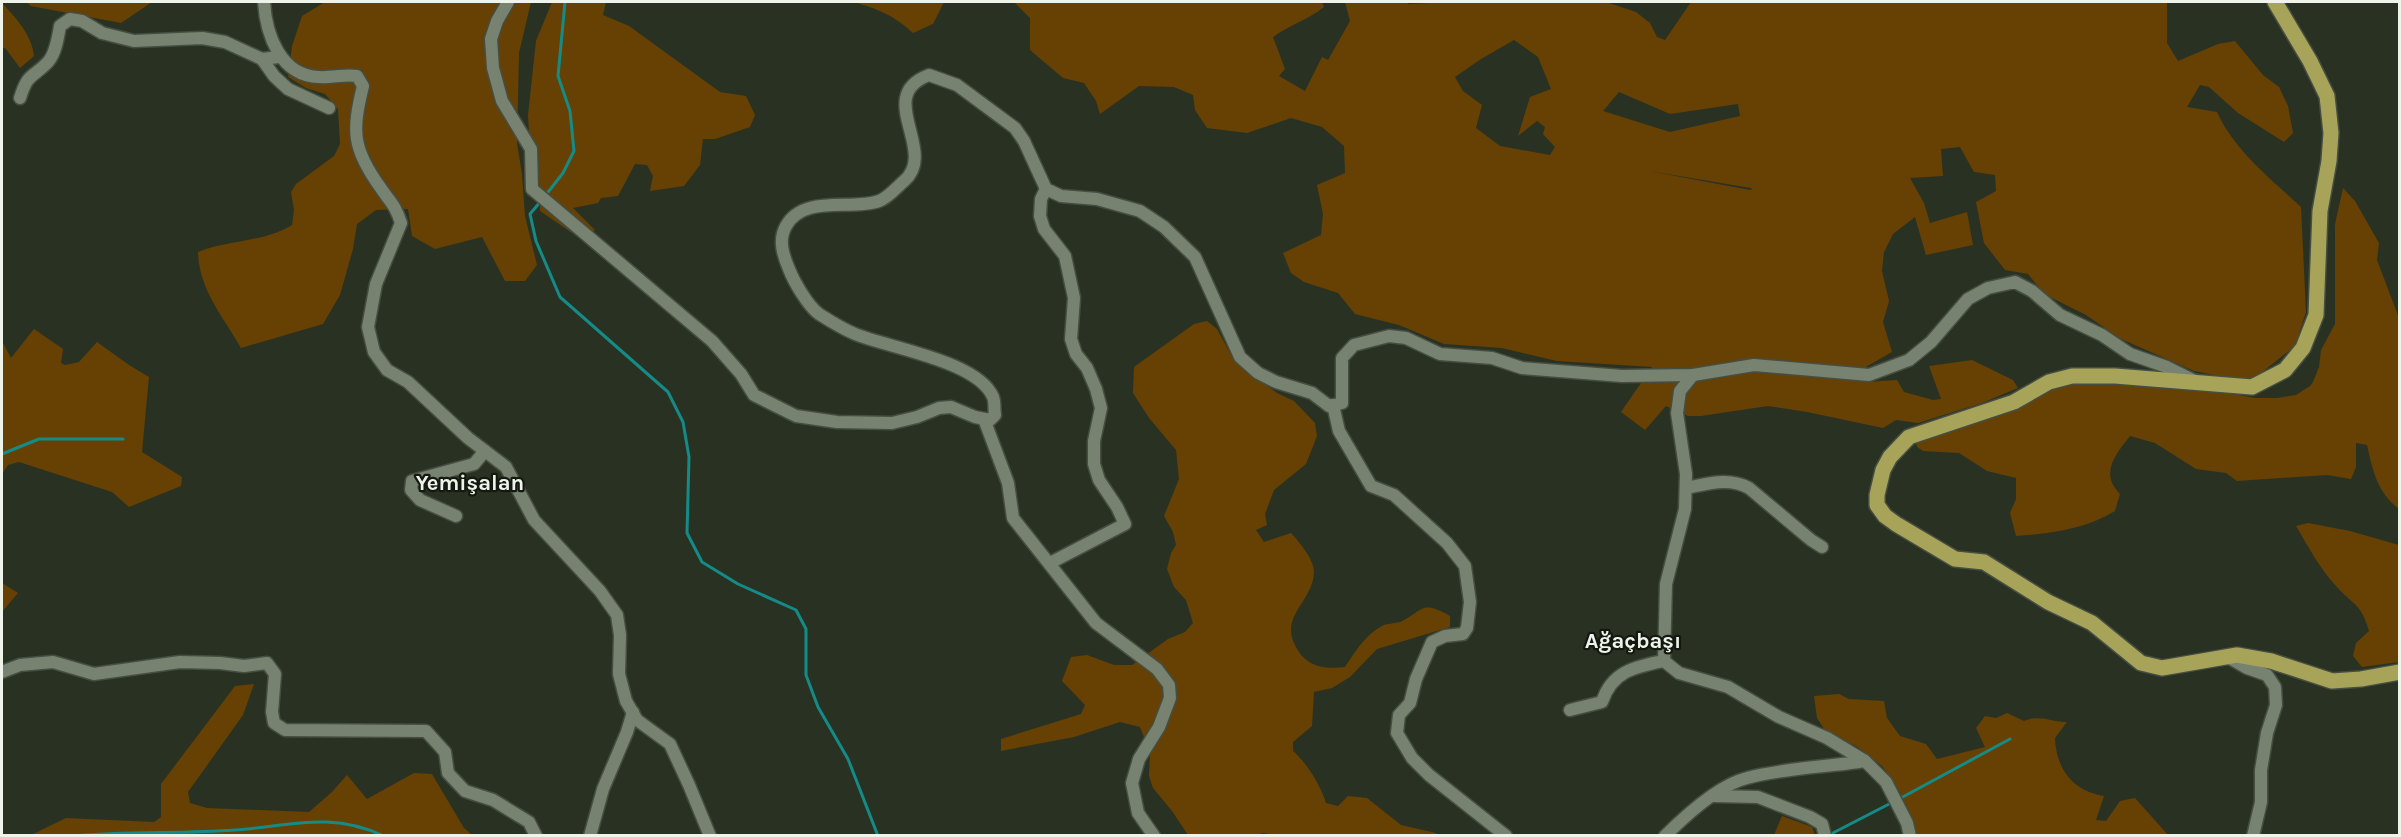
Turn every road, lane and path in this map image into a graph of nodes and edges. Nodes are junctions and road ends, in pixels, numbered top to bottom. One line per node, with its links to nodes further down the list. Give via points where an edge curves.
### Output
1 (264, 2): 4 (street, via 265,23)
2 (508, 2): 12 (street, via 491,39 493,68 502,101 531,149 532,189 712,341 754,395 796,416 837,422 892,423 951,406)
3 (2275, 2): 10 (main road, via 2327,96 2330,161 2320,210 2316,315 2303,348 2285,370 2252,387)
4 (279, 57): 5 (street); 13 (street, via 303,74 318,78 357,76 363,86 355,129 357,147 367,170 395,206 401,223 376,284 368,327 374,352 387,370 408,382)
5 (262, 59): 6 (street, via 225,42 202,38 134,41 70,19 60,26 49,61 26,80); 7 (street, via 288,89)
6 (20, 98)
7 (329, 108)
8 (1046, 189): 11 (street, via 1061,196 1097,199 1140,211 1164,227 1196,257 1240,357 1258,373); 12 (street, via 1015,128 957,85 929,75 917,80 907,92 906,117 915,149 913,168 907,178 881,201 809,208 786,225 781,241 794,280 817,312 854,334 961,368 993,396 994,415 990,420); 17 (street, via 1040,216 1044,229 1065,256 1074,298 1071,339 1087,368 1101,408 1094,464 1125,524)
9 (1693, 375): 10 (street, via 1754,365 1869,375 1909,360 1931,342 1968,299 1988,288 2015,282 2060,315 2130,354); 11 (street, via 1622,376 1522,368 1492,358 1440,354 1406,338 1389,336 1354,345 1342,358 1342,403); 14 (street, via 1680,392 1677,413)
10 (2199, 383): 18 (main road, via 2115,376 2072,376 2049,382 2014,402 1909,437 1883,471 1877,505 1896,524 1955,559 1984,562 2048,602 2092,623 2141,663 2162,668)
11 (1333, 405): 30 (street, via 1339,431 1371,486 1394,495 1447,543 1466,566 1470,602 1467,628 1463,634 1432,642 1410,703 1399,715 1397,733 1412,758 1429,775)
12 (984, 419): 17 (street, via 1008,483 1013,518)
13 (485, 451): 15 (street, via 474,464 412,481 411,490 420,500); 23 (street, via 506,467 534,520 617,615 619,674)
14 (1686, 488): 16 (street, via 1737,482); 19 (street, via 1685,509 1666,585)
15 (456, 516)
16 (1822, 547)
17 (1050, 563): 29 (street, via 1096,623 1157,669 1169,685 1170,699 1159,727 1139,759 1132,783 1138,813)
18 (2228, 657): 21 (main road, via 2271,661 2332,681); 34 (street, via 2267,675 2275,687 2276,705 2267,733 2261,802)
19 (1664, 661): 22 (street, via 1637,667 1614,679 1602,702); 24 (street, via 1679,673 1728,687)
20 (2, 672): 26 (street, via 20,664 53,662 94,674 180,662 244,666 267,663 275,674 274,723 285,730 426,731 445,752 448,773 465,791 493,800 529,822)
21 (2400, 672)
22 (1570, 710)
23 (633, 712): 27 (street, via 603,789); 28 (street, via 637,720 670,744)
24 (1865, 761): 25 (street, via 1745,778); 33 (street, via 1886,782)
25 (1714, 796): 31 (street); 32 (street, via 1758,797 1810,817 1822,824)
26 (536, 836)
27 (590, 836)
28 (710, 836)
29 (1154, 836)
30 (1506, 836)
31 (1665, 836)
32 (1825, 836)
33 (1910, 836)
34 (2253, 836)

